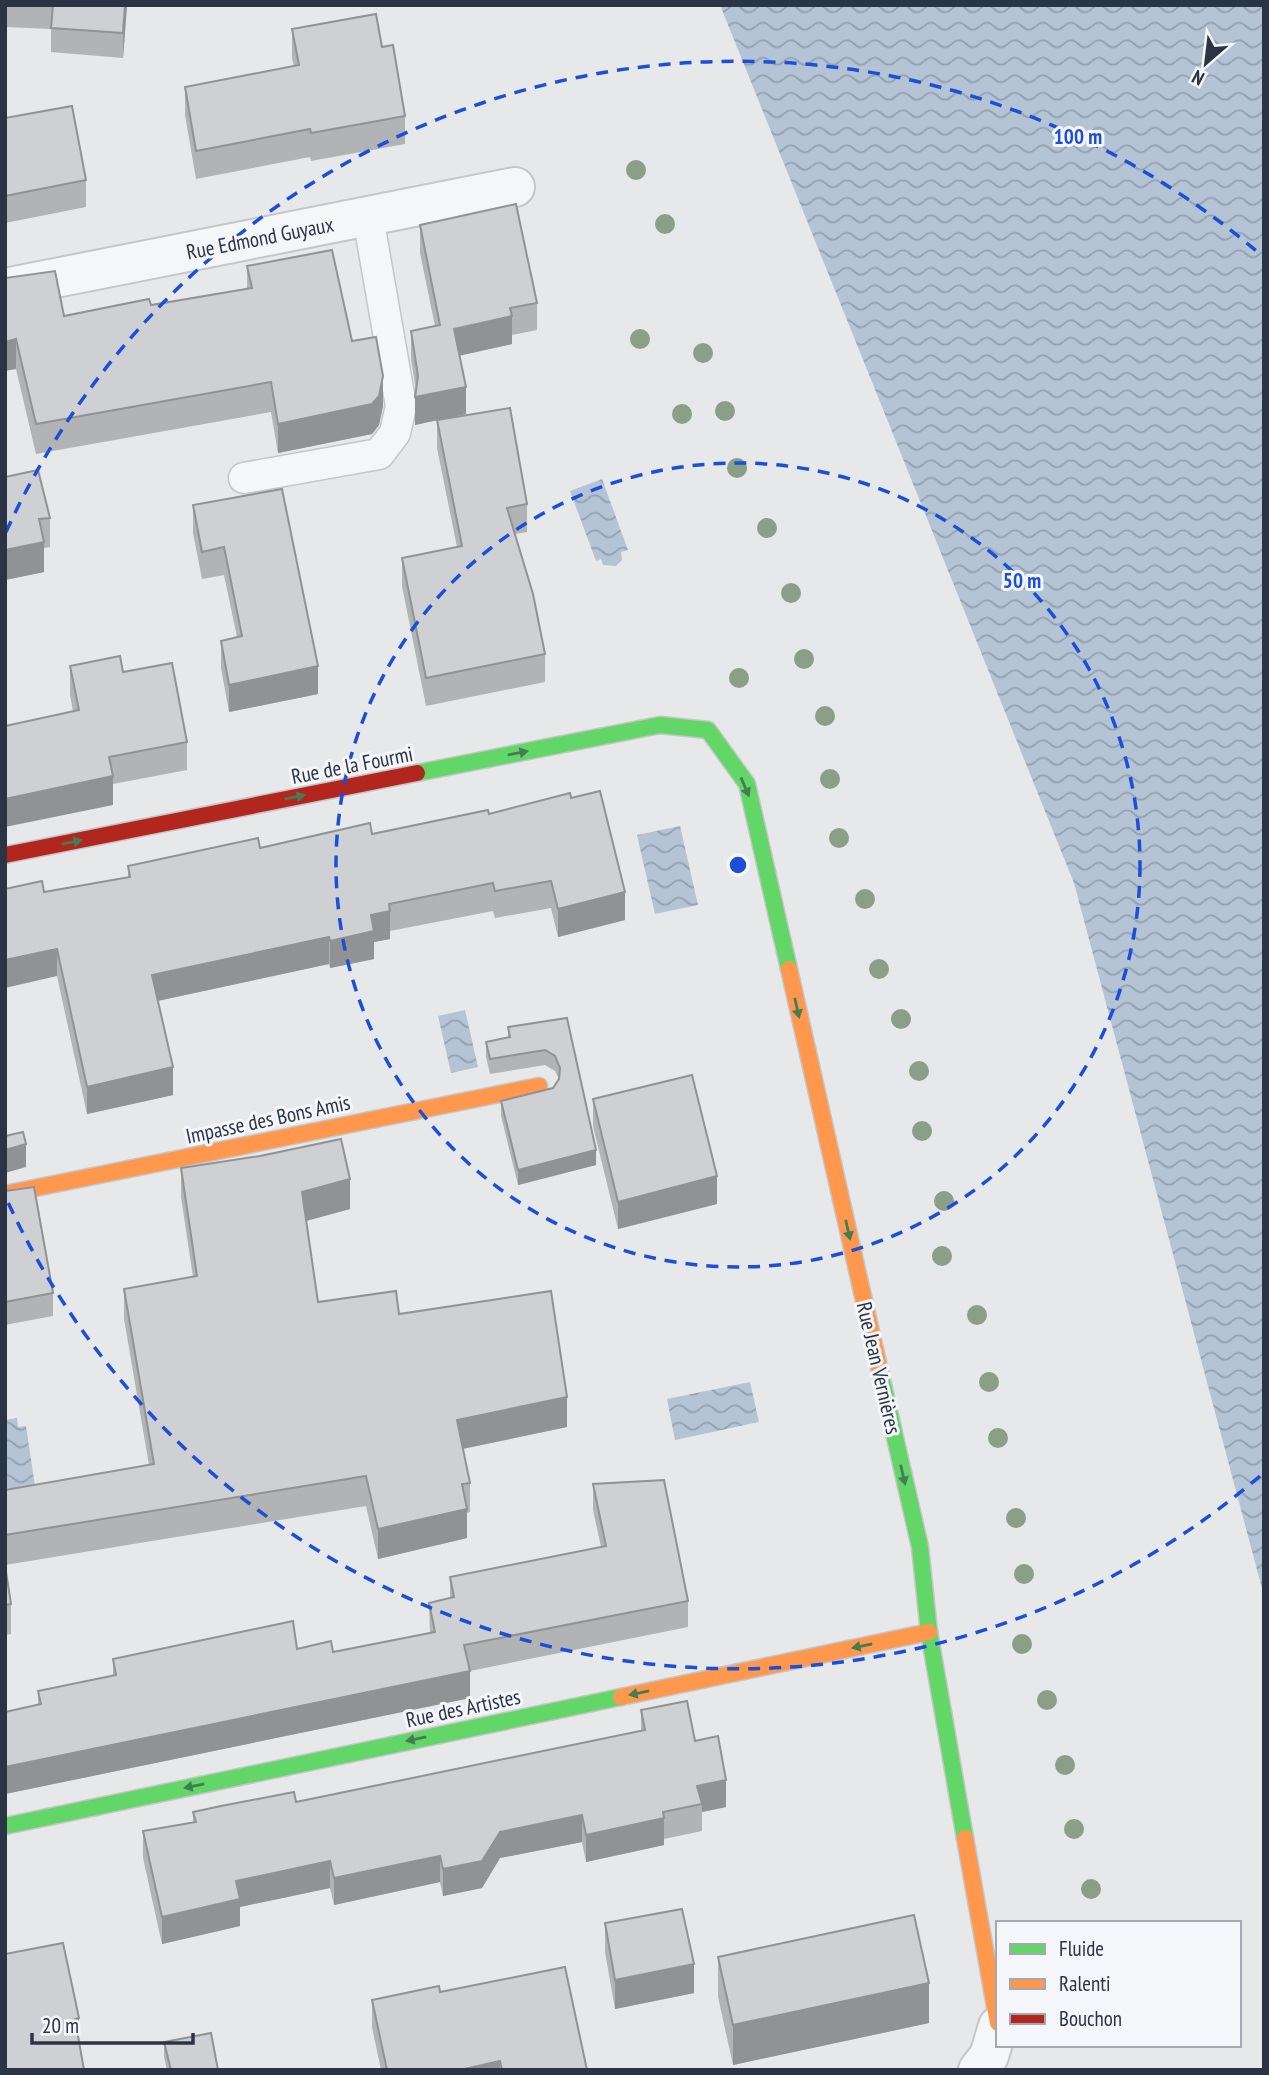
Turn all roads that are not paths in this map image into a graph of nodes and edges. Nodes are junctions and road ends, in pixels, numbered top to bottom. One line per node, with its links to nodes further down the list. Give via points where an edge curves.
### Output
1 (515, 187): 2 (street, Rue Edmond Guyaux)
2 (368, 216): 3 (street, Rue Edmond Guyaux); 4 (lane, via 401,406 395,433 379,454)
3 (5, 288)
4 (244, 478)
5 (708, 730): 6 (street, Rue de la Fourmi, one-way to 5, via 660,725); 9 (street, Rue Jean Vernières, one-way to 9, via 747,784 920,1547)
6 (5, 855)
7 (539, 1086): 8 (street, Impasse des Bons Amis)
8 (5, 1194)
9 (929, 1632): 10 (street, Rue des Artistes, one-way to 10); 11 (street, Rue Jean Vernières)
10 (5, 1826)
11 (991, 2044)

